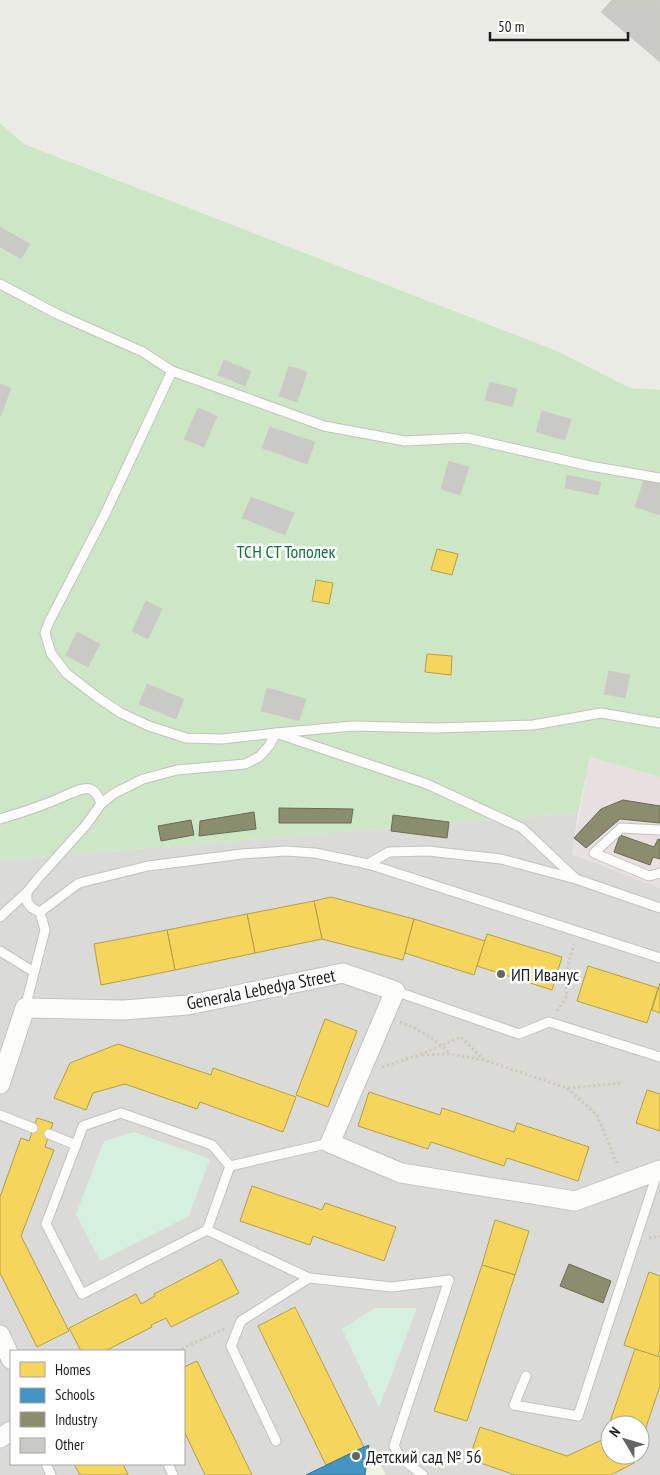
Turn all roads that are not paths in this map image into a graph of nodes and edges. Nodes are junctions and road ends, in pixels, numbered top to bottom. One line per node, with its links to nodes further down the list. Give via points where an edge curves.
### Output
1 (0, 284): 2 (lane, via 56,314 143,352)
2 (172, 371): 3 (lane, via 324,426 405,441 467,438); 5 (lane, via 45,634 51,653 66,673 97,698 149,726 186,738 222,739)
3 (660, 478)
4 (660, 724): 5 (lane, via 601,713 533,726 353,726)
5 (276, 733): 6 (lane, via 259,757 246,764 177,770 143,779); 11 (lane, via 427,784 522,828)
6 (101, 804): 7 (lane, via 99,796 88,788); 12 (lane)
7 (0, 819)
8 (660, 830): 10 (lane, via 621,828 594,853 649,876)
9 (368, 864): 11 (lane, via 389,852 428,851 501,859); 14 (lane, via 315,853 286,851 148,866 78,883); 17 (lane)
10 (660, 873)
11 (576, 879): 13 (lane)
12 (27, 892): 14 (lane, via 27,902); 15 (lane)
13 (660, 908)
14 (40, 912): 18 (lane, via 45,930)
15 (0, 917)
16 (0, 951): 18 (lane)
17 (660, 958)
18 (34, 972): 20 (lane)
19 (395, 991): 20 (street, Generala Lebedya Street, via 343,973 188,1005 124,1010); 21 (lane, via 519,1034 549,1022); 26 (street)
20 (25, 1008): 22 (street)
21 (660, 1057)
22 (0, 1084)
23 (0, 1115): 24 (lane)
24 (33, 1128)
25 (49, 1134): 27 (lane)
26 (330, 1143): 28 (lane); 29 (street, via 401,1173 574,1201)
27 (76, 1145): 28 (lane, via 84,1126 121,1112 212,1145); 30 (lane, via 46,1224 82,1294)
28 (230, 1166): 30 (lane)
29 (659, 1170): 34 (lane, via 578,1416 514,1405)
30 (207, 1230): 31 (lane)
31 (309, 1278): 35 (lane, via 241,1320 231,1346); 36 (lane, via 392,1287 449,1280 394,1446 402,1459)
32 (0, 1335): 33 (street)
33 (10, 1357)
34 (526, 1376)
35 (276, 1441)
36 (423, 1475)

